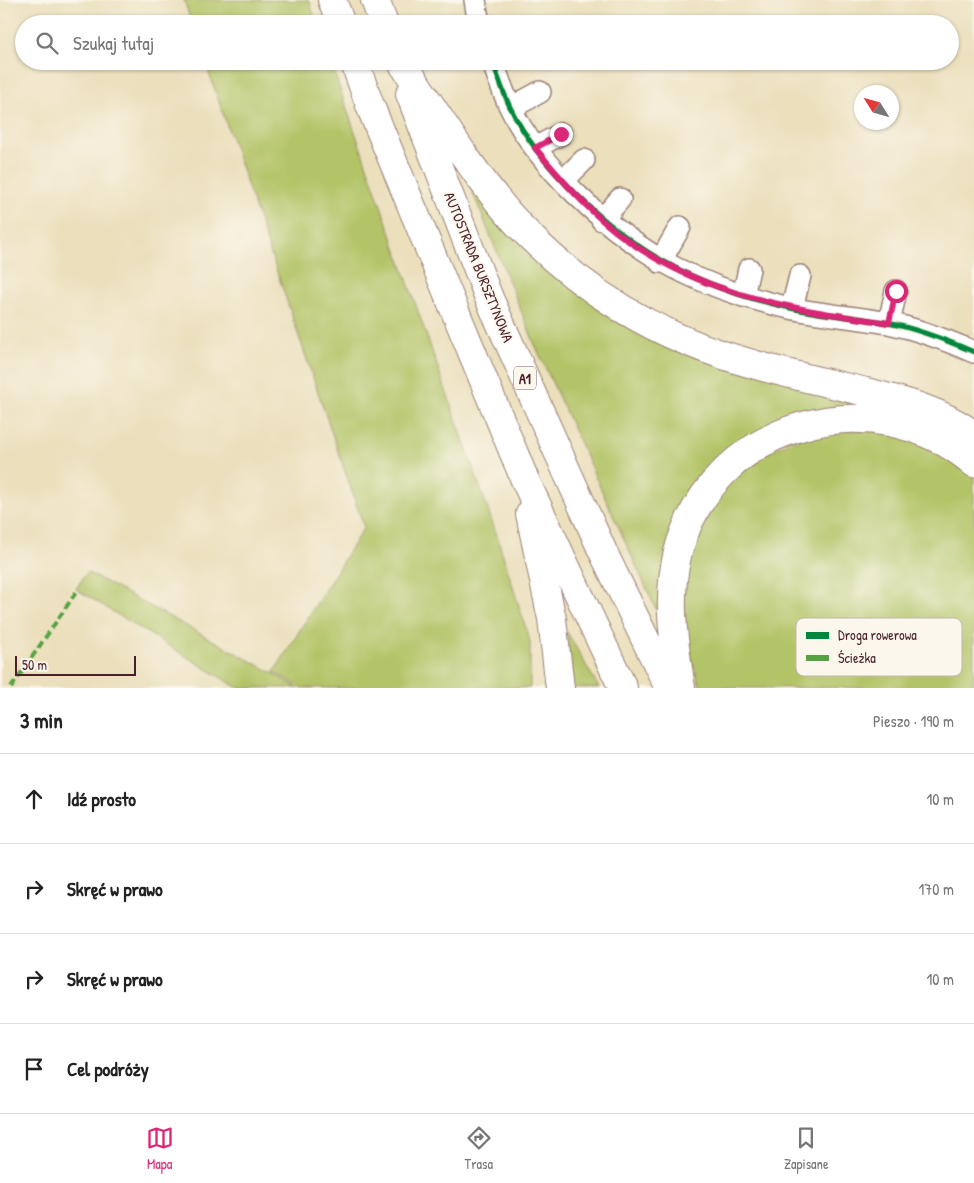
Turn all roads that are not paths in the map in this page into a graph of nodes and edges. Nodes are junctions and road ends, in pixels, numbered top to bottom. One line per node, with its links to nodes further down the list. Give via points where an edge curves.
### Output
1 (332, 0): 4 (highway)
2 (375, 0): 5 (highway)
3 (475, 0): 6 (street)
4 (338, 15)
5 (381, 15)
6 (478, 15)
7 (357, 70): 30 (highway)
8 (402, 70): 33 (highway, AUTOSTRADA BURSZTYNOWA / A1, via 490,298 603,552)
9 (405, 70): 28 (highway, via 508,212 542,249 615,306 702,349 912,404 943,416)
10 (496, 70): 12 (street)
11 (540, 92): 12 (street)
12 (511, 108): 14 (street)
13 (561, 134): 14 (street)
14 (535, 148): 16 (street)
15 (584, 160): 16 (street)
16 (563, 181): 18 (street)
17 (620, 199): 18 (street)
18 (602, 220): 20 (street)
19 (680, 227): 20 (street)
20 (660, 262): 24 (street)
21 (749, 269): 24 (street)
22 (800, 276): 25 (street)
23 (896, 291): 26 (street)
24 (743, 296): 25 (street)
25 (792, 308): 26 (street)
26 (889, 323): 27 (street, via 939,337)
27 (974, 352)
28 (974, 435)
29 (974, 463): 34 (highway, via 934,436 906,425 861,418 830,419 794,428 745,455 704,496 678,552 671,597)
30 (525, 480): 31 (highway, via 552,619); 32 (highway)
31 (560, 688)
32 (623, 688)
33 (669, 688)
34 (682, 688)

